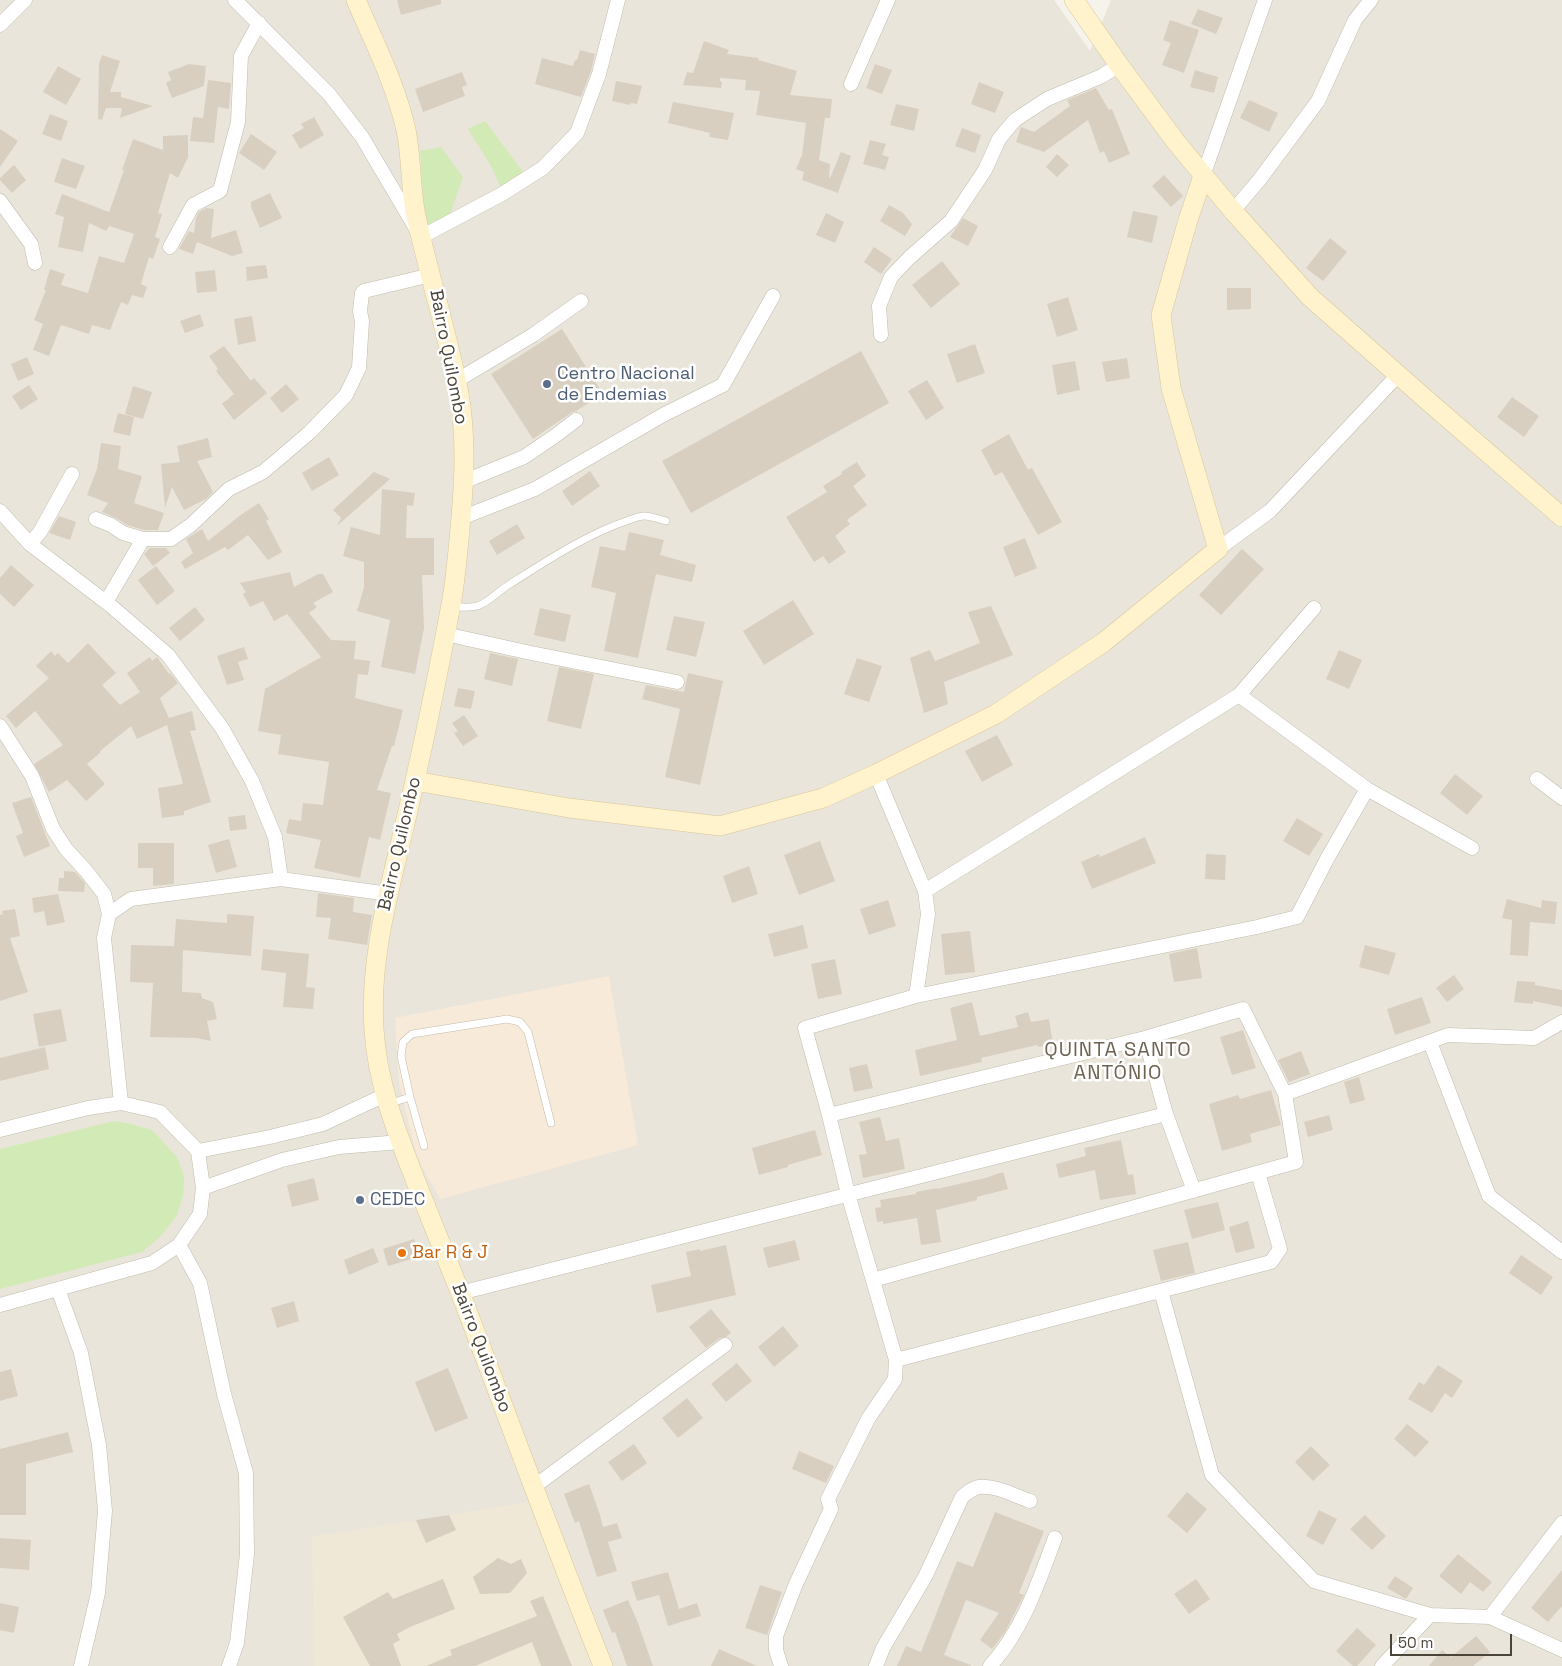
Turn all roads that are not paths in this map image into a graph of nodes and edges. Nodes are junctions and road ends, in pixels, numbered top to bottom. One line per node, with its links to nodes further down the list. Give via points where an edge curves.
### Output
1 (25, 0): 10 (street)
2 (235, 0): 9 (street)
3 (356, 0): 16 (street, Bairro Quilombo, via 398,102 410,157)
4 (618, 0): 16 (street, via 599,74 577,133 543,168)
5 (888, 0): 12 (street)
6 (1074, 0): 11 (street)
7 (1265, 0): 13 (street)
8 (1371, 0): 15 (street, via 1356,20 1318,101)
9 (259, 23): 16 (street, via 329,94 362,137); 17 (street, via 241,56 238,122 220,192 193,205)
10 (0, 25)
11 (1119, 65): 13 (street); 22 (street, via 1102,76 1047,99 1015,120 1000,139 985,170 952,221 891,277 879,306)
12 (852, 84)
13 (1203, 176): 15 (street); 35 (street, via 1161,315 1171,388)
14 (0, 201): 18 (street, via 31,244)
15 (1234, 211): 23 (street, via 1310,297)
16 (421, 237): 19 (street, Bairro Quilombo)
17 (170, 247)
18 (35, 263)
19 (431, 275): 24 (street, Bairro Quilombo); 33 (street, via 362,293 360,368 346,395 310,432 263,472 229,489 171,539)
20 (773, 296): 29 (street, via 723,385 662,415 535,489)
21 (580, 301): 24 (street, via 534,336)
22 (881, 334)
23 (1398, 375): 30 (street); 35 (street, via 1270,510)
24 (456, 382): 27 (street, Bairro Quilombo, via 463,431)
25 (576, 420): 27 (street, via 524,457)
26 (72, 474): 34 (street)
27 (463, 482): 29 (street, Bairro Quilombo)
28 (0, 511): 34 (street)
29 (461, 518): 37 (street, Bairro Quilombo)
30 (1562, 518)
31 (96, 519): 33 (street)
32 (666, 521): 37 (lane, via 643,516 617,524 539,566 477,606)
33 (143, 539): 36 (street)
34 (30, 544): 36 (street)
35 (1218, 549): 43 (street, via 1104,642 996,714)
36 (106, 602): 49 (street, via 168,655 222,728 252,781 275,837)
37 (451, 606): 39 (street, Bairro Quilombo)
38 (1314, 608): 41 (street)
39 (445, 634): 40 (street); 45 (street, Bairro Quilombo)
40 (677, 682)
41 (1239, 695): 46 (street); 50 (street)
42 (0, 726): 52 (street, via 32,776 53,829 104,894)
43 (876, 774): 45 (street, via 822,798 720,826 569,808); 50 (street)
44 (1537, 779): 47 (street)
45 (415, 781): 51 (street, Bairro Quilombo)
46 (1368, 789): 48 (street); 53 (street, via 1297,917)
47 (1562, 798)
48 (1472, 848)
49 (281, 879): 51 (street); 52 (street, via 131,899)
50 (925, 891): 53 (street, via 928,914)
51 (389, 894): 59 (street, Bairro Quilombo, via 375,962 373,994 374,1033)
52 (109, 914): 60 (street, via 104,938)
53 (916, 996): 62 (street, via 805,1028)
54 (1562, 1022): 56 (street, via 1534,1038 1448,1035)
55 (1146, 1038): 57 (street, via 1243,1009); 61 (street); 62 (street)
56 (1430, 1042): 57 (street); 73 (street, via 1489,1196)
57 (1285, 1094): 68 (street, via 1296,1162)
58 (410, 1097): 59 (lane); 63 (lane, via 401,1056 403,1042 412,1034 506,1019 520,1022 528,1032); 66 (lane)
59 (387, 1100): 65 (street, Bairro Quilombo); 67 (street, via 323,1124)
60 (121, 1103): 64 (street); 67 (street, via 160,1112)
61 (1166, 1114): 70 (street); 71 (street)
62 (829, 1115): 71 (street)
63 (551, 1123)
64 (0, 1130)
65 (400, 1142): 69 (street, via 340,1146 291,1158); 77 (street, Bairro Quilombo)
66 (424, 1146)
67 (198, 1151): 69 (street)
68 (1258, 1173): 70 (street); 76 (street, via 1280,1249 1271,1262)
69 (203, 1188): 72 (street, via 200,1214)
70 (1194, 1190): 74 (street)
71 (848, 1194): 74 (street); 77 (street)
72 (179, 1245): 75 (street, via 152,1263); 90 (street, via 200,1283 224,1394 246,1473 247,1554 237,1643)
73 (1562, 1252)
74 (873, 1280): 80 (street)
75 (58, 1289): 78 (street); 89 (street, via 80,1353 98,1445 105,1511 98,1593)
76 (1161, 1291): 80 (street); 85 (street, via 1212,1475 1314,1581)
77 (460, 1292): 81 (street, Bairro Quilombo)
78 (0, 1305)
79 (726, 1345): 81 (street)
80 (896, 1360): 92 (street, via 894,1379 868,1418 828,1499 831,1509 776,1636)
81 (535, 1486): 91 (street, Bairro Quilombo)
82 (1030, 1501): 93 (street, via 994,1488 979,1487 962,1497 925,1577)
83 (1562, 1524): 86 (street)
84 (1055, 1538): 94 (street, via 1019,1627)
85 (1430, 1615): 86 (street); 88 (street)
86 (1490, 1616): 87 (street)
87 (1562, 1650)
88 (1387, 1664)
89 (81, 1666)
90 (229, 1666)
91 (603, 1666)
92 (780, 1666)
93 (876, 1666)
94 (990, 1666)

